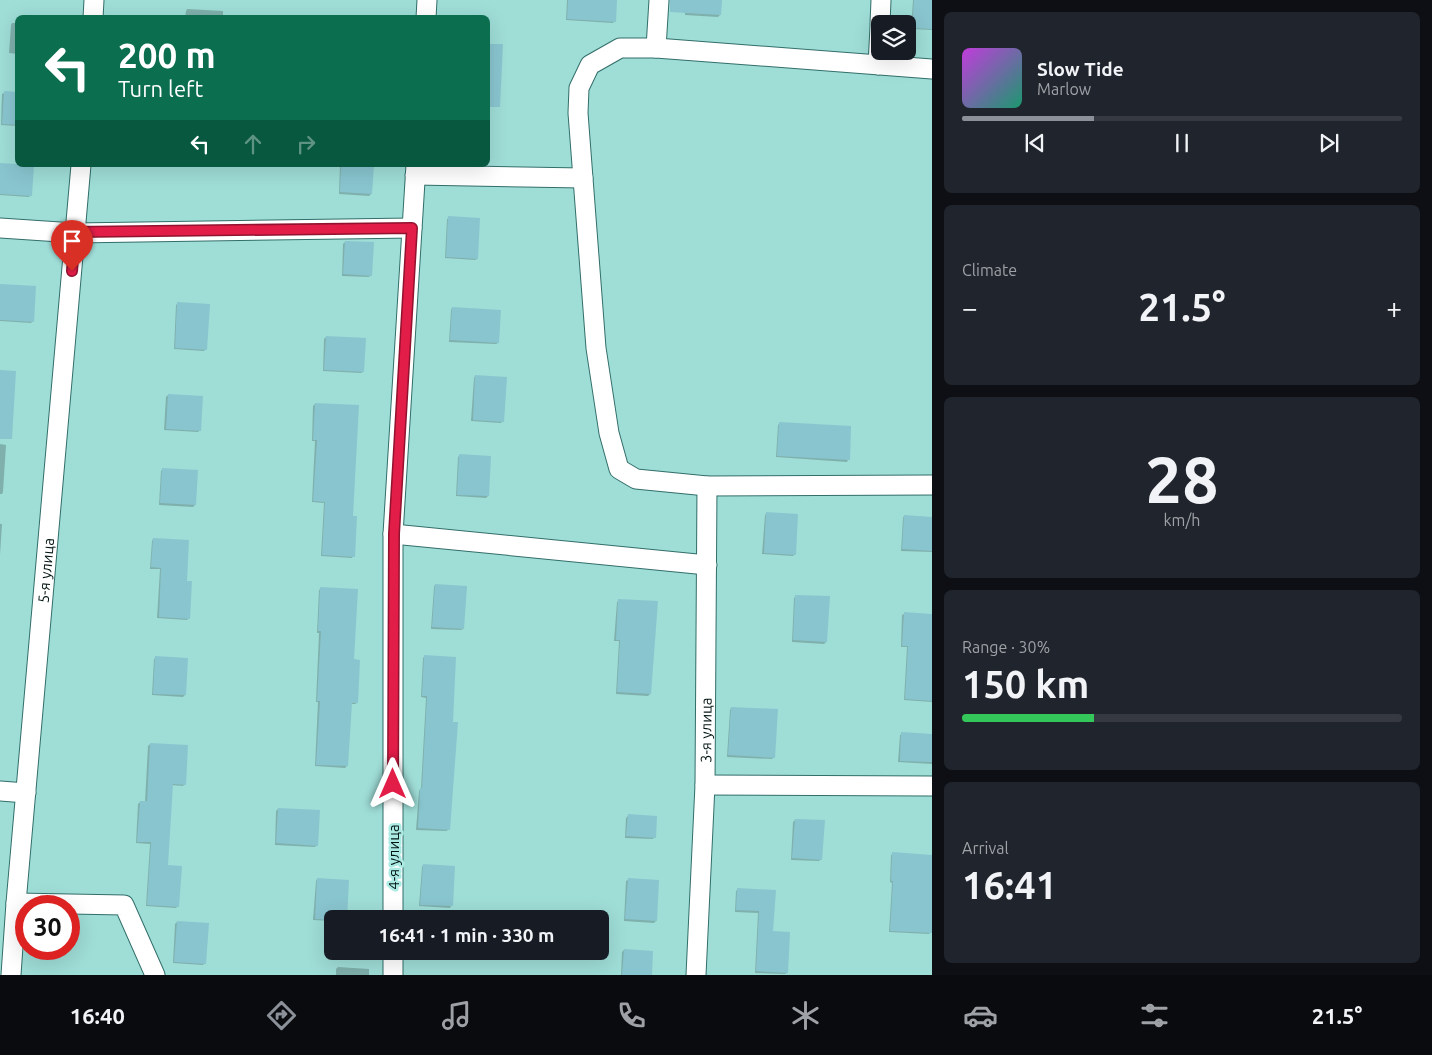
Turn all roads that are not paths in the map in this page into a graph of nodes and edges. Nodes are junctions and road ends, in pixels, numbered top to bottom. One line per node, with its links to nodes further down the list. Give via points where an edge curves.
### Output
1 (94, 0): 5 (street)
2 (427, 0): 6 (street)
3 (659, 0): 8 (street)
4 (881, 0): 7 (street)
5 (93, 15)
6 (426, 15)
7 (880, 15)
8 (656, 48): 10 (street); 14 (street, via 620,48 590,65 579,88)
9 (878, 60): 10 (street)
10 (878, 65): 11 (street)
11 (932, 69)
12 (81, 167): 17 (street, 5-я улица)
13 (416, 170): 14 (street); 16 (street, 4-я улица)
14 (583, 178): 19 (street, via 596,348 609,433 619,469 636,480)
15 (0, 228): 17 (street)
16 (412, 228): 17 (street); 20 (street, 4-я улица)
17 (75, 232): 25 (street, 5-я улица)
18 (932, 485): 19 (street)
19 (707, 486): 21 (street, 3-я улица)
20 (394, 534): 21 (street); 28 (street, 4-я улица)
21 (707, 565): 22 (street, 3-я улица)
22 (705, 785): 23 (street); 34 (street, 3-я улица)
23 (932, 786)
24 (0, 791): 25 (street)
25 (26, 793): 26 (street, 5-я улица)
26 (17, 895)
27 (80, 905): 32 (street, via 124,905)
28 (393, 910)
29 (15, 918): 31 (street, 5-я улица)
30 (393, 960): 33 (street)
31 (11, 975)
32 (154, 975)
33 (393, 975)
34 (696, 975)

